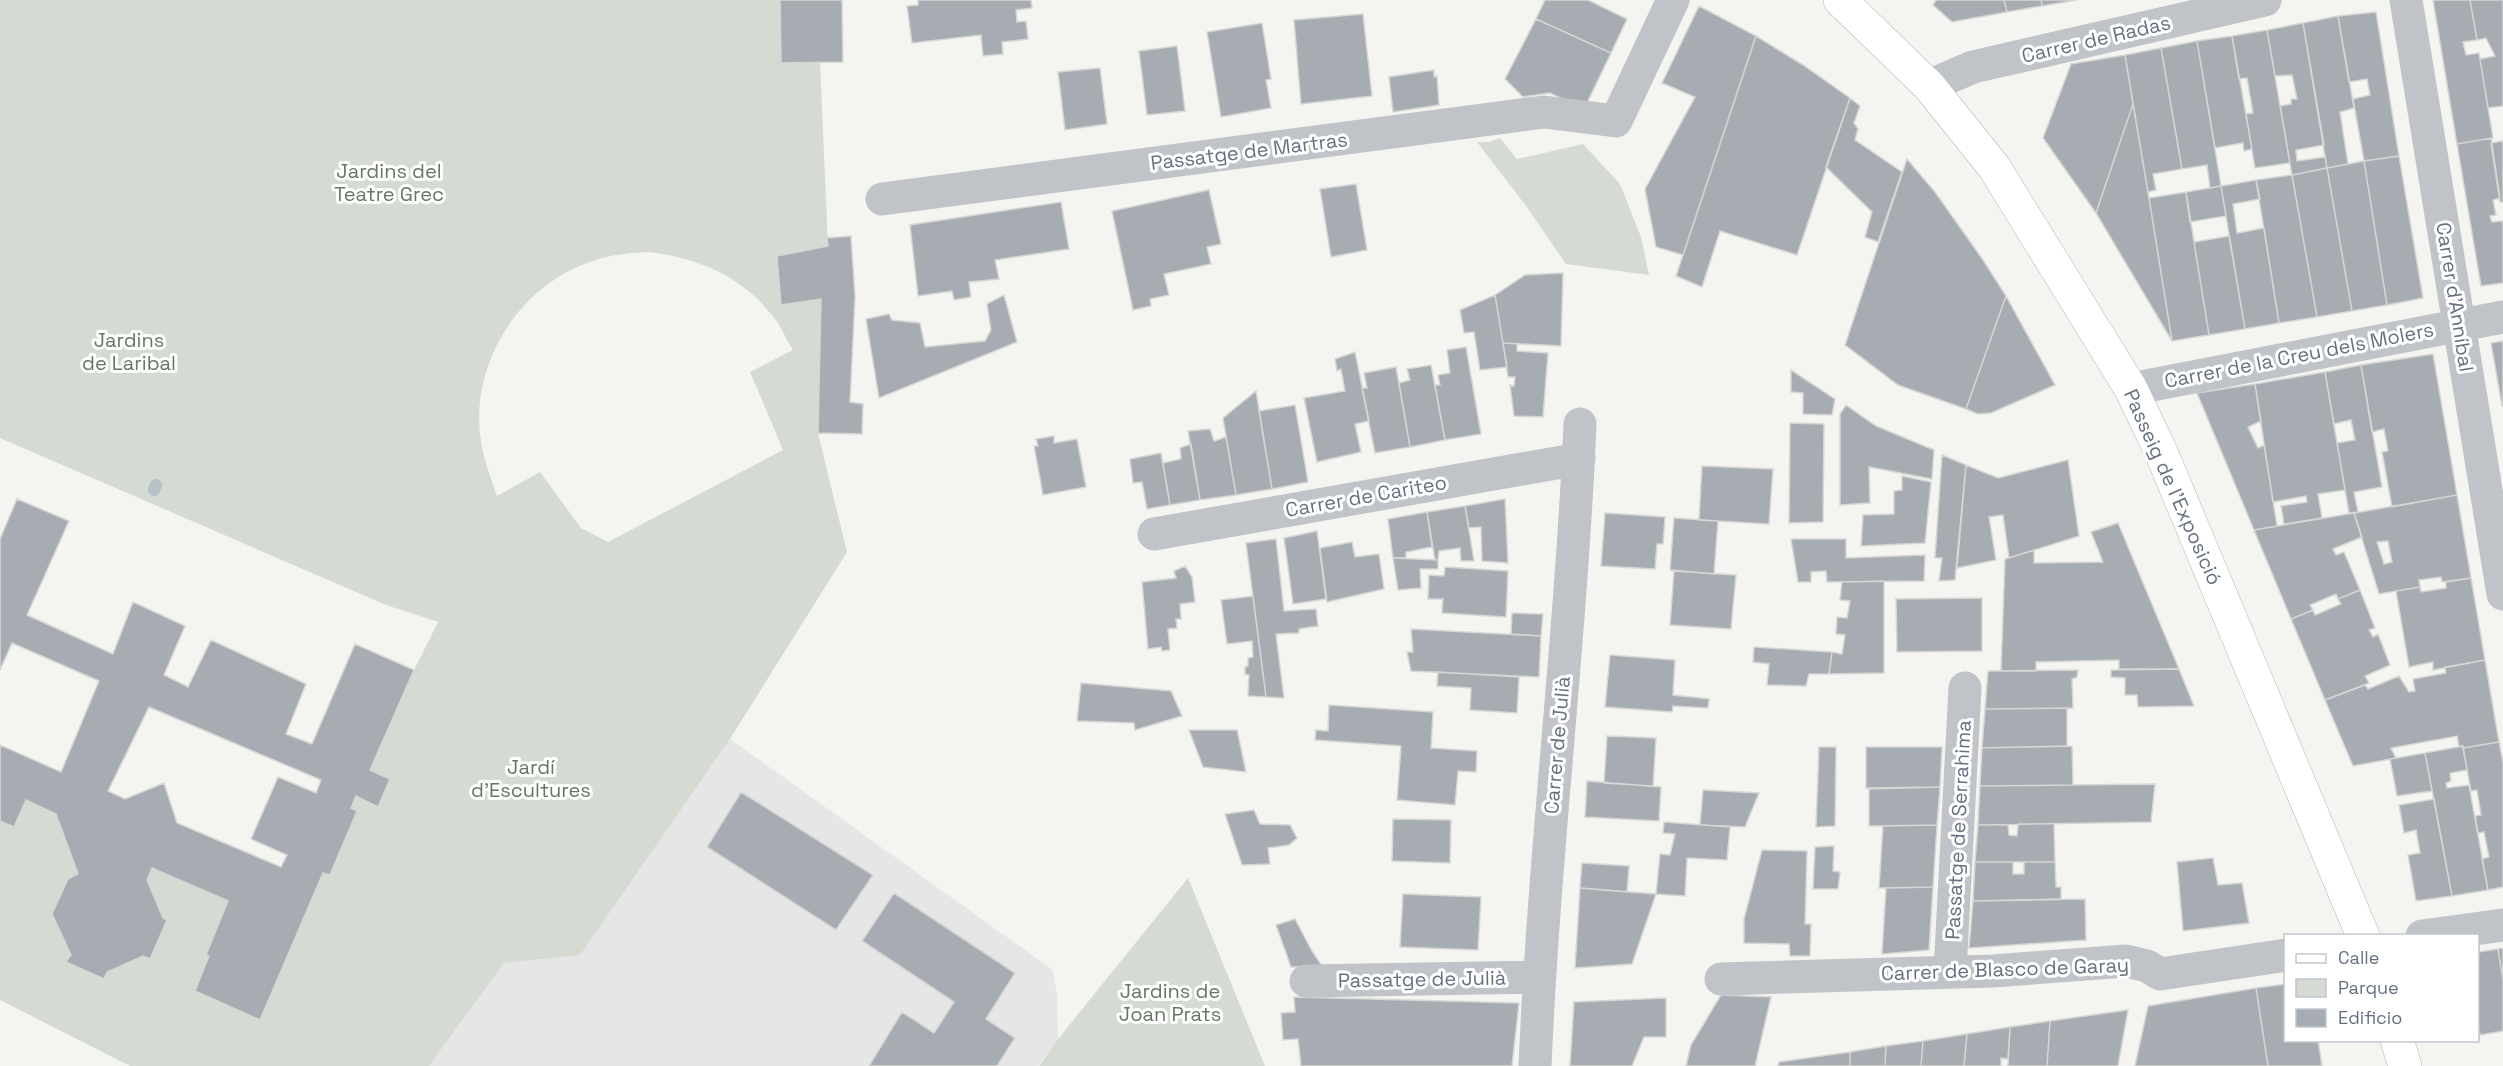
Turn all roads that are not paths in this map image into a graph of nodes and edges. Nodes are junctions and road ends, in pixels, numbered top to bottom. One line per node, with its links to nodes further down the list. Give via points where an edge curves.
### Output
1 (1672, 0): 6 (street, Passatge de Martras, via 1616,121 1544,112)
2 (1840, 0): 5 (street, Passeig de l'Exposició)
3 (2265, 0): 5 (street, Carrer de Radas, via 1973,68)
4 (2406, 0): 8 (street, Carrer d'Anníbal)
5 (1929, 86): 9 (street, Passeig de l'Exposició, via 1994,167)
6 (882, 199)
7 (2503, 316): 8 (street, Carrer de la Creu dels Molers)
8 (2459, 325): 9 (street, Carrer de la Creu dels Molers); 13 (street, Carrer d'Anníbal)
9 (2131, 388): 16 (street, Passeig de l'Exposició)
10 (1580, 424): 11 (street, Carrer de Julià)
11 (1579, 459): 12 (street, Carrer de Cariteo); 20 (street, Carrer de Julià)
12 (1154, 534)
13 (2503, 594)
14 (1965, 688): 19 (street, Passatge de Serrahima)
15 (2503, 925): 17 (street)
16 (2362, 934)
17 (2437, 934)
18 (2284, 955): 19 (street, Carrer de Blasco de Garay, via 2160,974 2126,961)
19 (1950, 972): 21 (street, Carrer de Blasco de Garay)
20 (1539, 977): 22 (street, Passatge de Julià); 24 (street, Carrer de Julià)
21 (1721, 979)
22 (1306, 981)
23 (2397, 1042): 25 (street)
24 (1535, 1066)
25 (2405, 1066)

